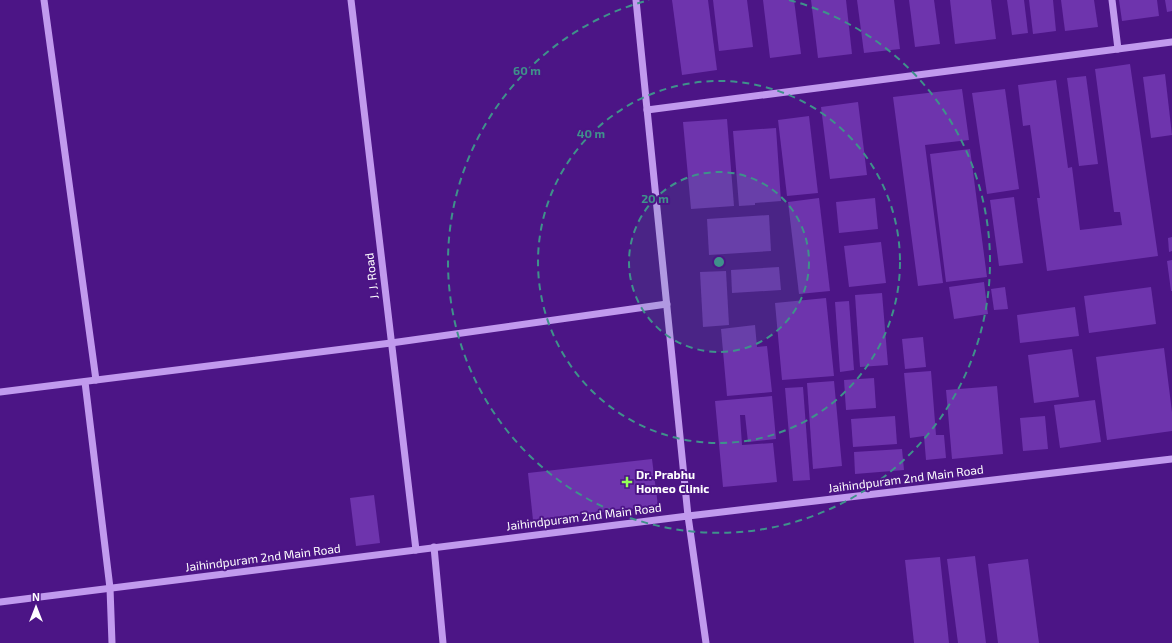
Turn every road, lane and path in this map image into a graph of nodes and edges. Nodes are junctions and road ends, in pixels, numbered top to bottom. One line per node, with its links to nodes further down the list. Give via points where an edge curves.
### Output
1 (44, 0): 10 (street)
2 (351, 0): 9 (street, J. J. Road)
3 (636, 0): 7 (street)
4 (1112, 0): 6 (street)
5 (1172, 42): 6 (street)
6 (1118, 48): 7 (street)
7 (647, 110): 8 (street)
8 (667, 304): 9 (street); 14 (street)
9 (392, 343): 10 (street); 16 (street, J. J. Road)
10 (96, 380): 11 (street)
11 (84, 382): 12 (street); 17 (street)
12 (0, 392)
13 (1172, 459): 14 (street, Jaihindpuram 2nd Main Road)
14 (688, 516): 15 (street, Jaihindpuram 2nd Main Road); 21 (street)
15 (434, 547): 16 (street, Jaihindpuram 2nd Main Road); 20 (street)
16 (416, 550): 17 (street, Jaihindpuram 2nd Main Road)
17 (110, 588): 18 (street, Jaihindpuram 2nd Main Road); 19 (street)
18 (0, 602)
19 (112, 643)
20 (443, 643)
21 (706, 643)

